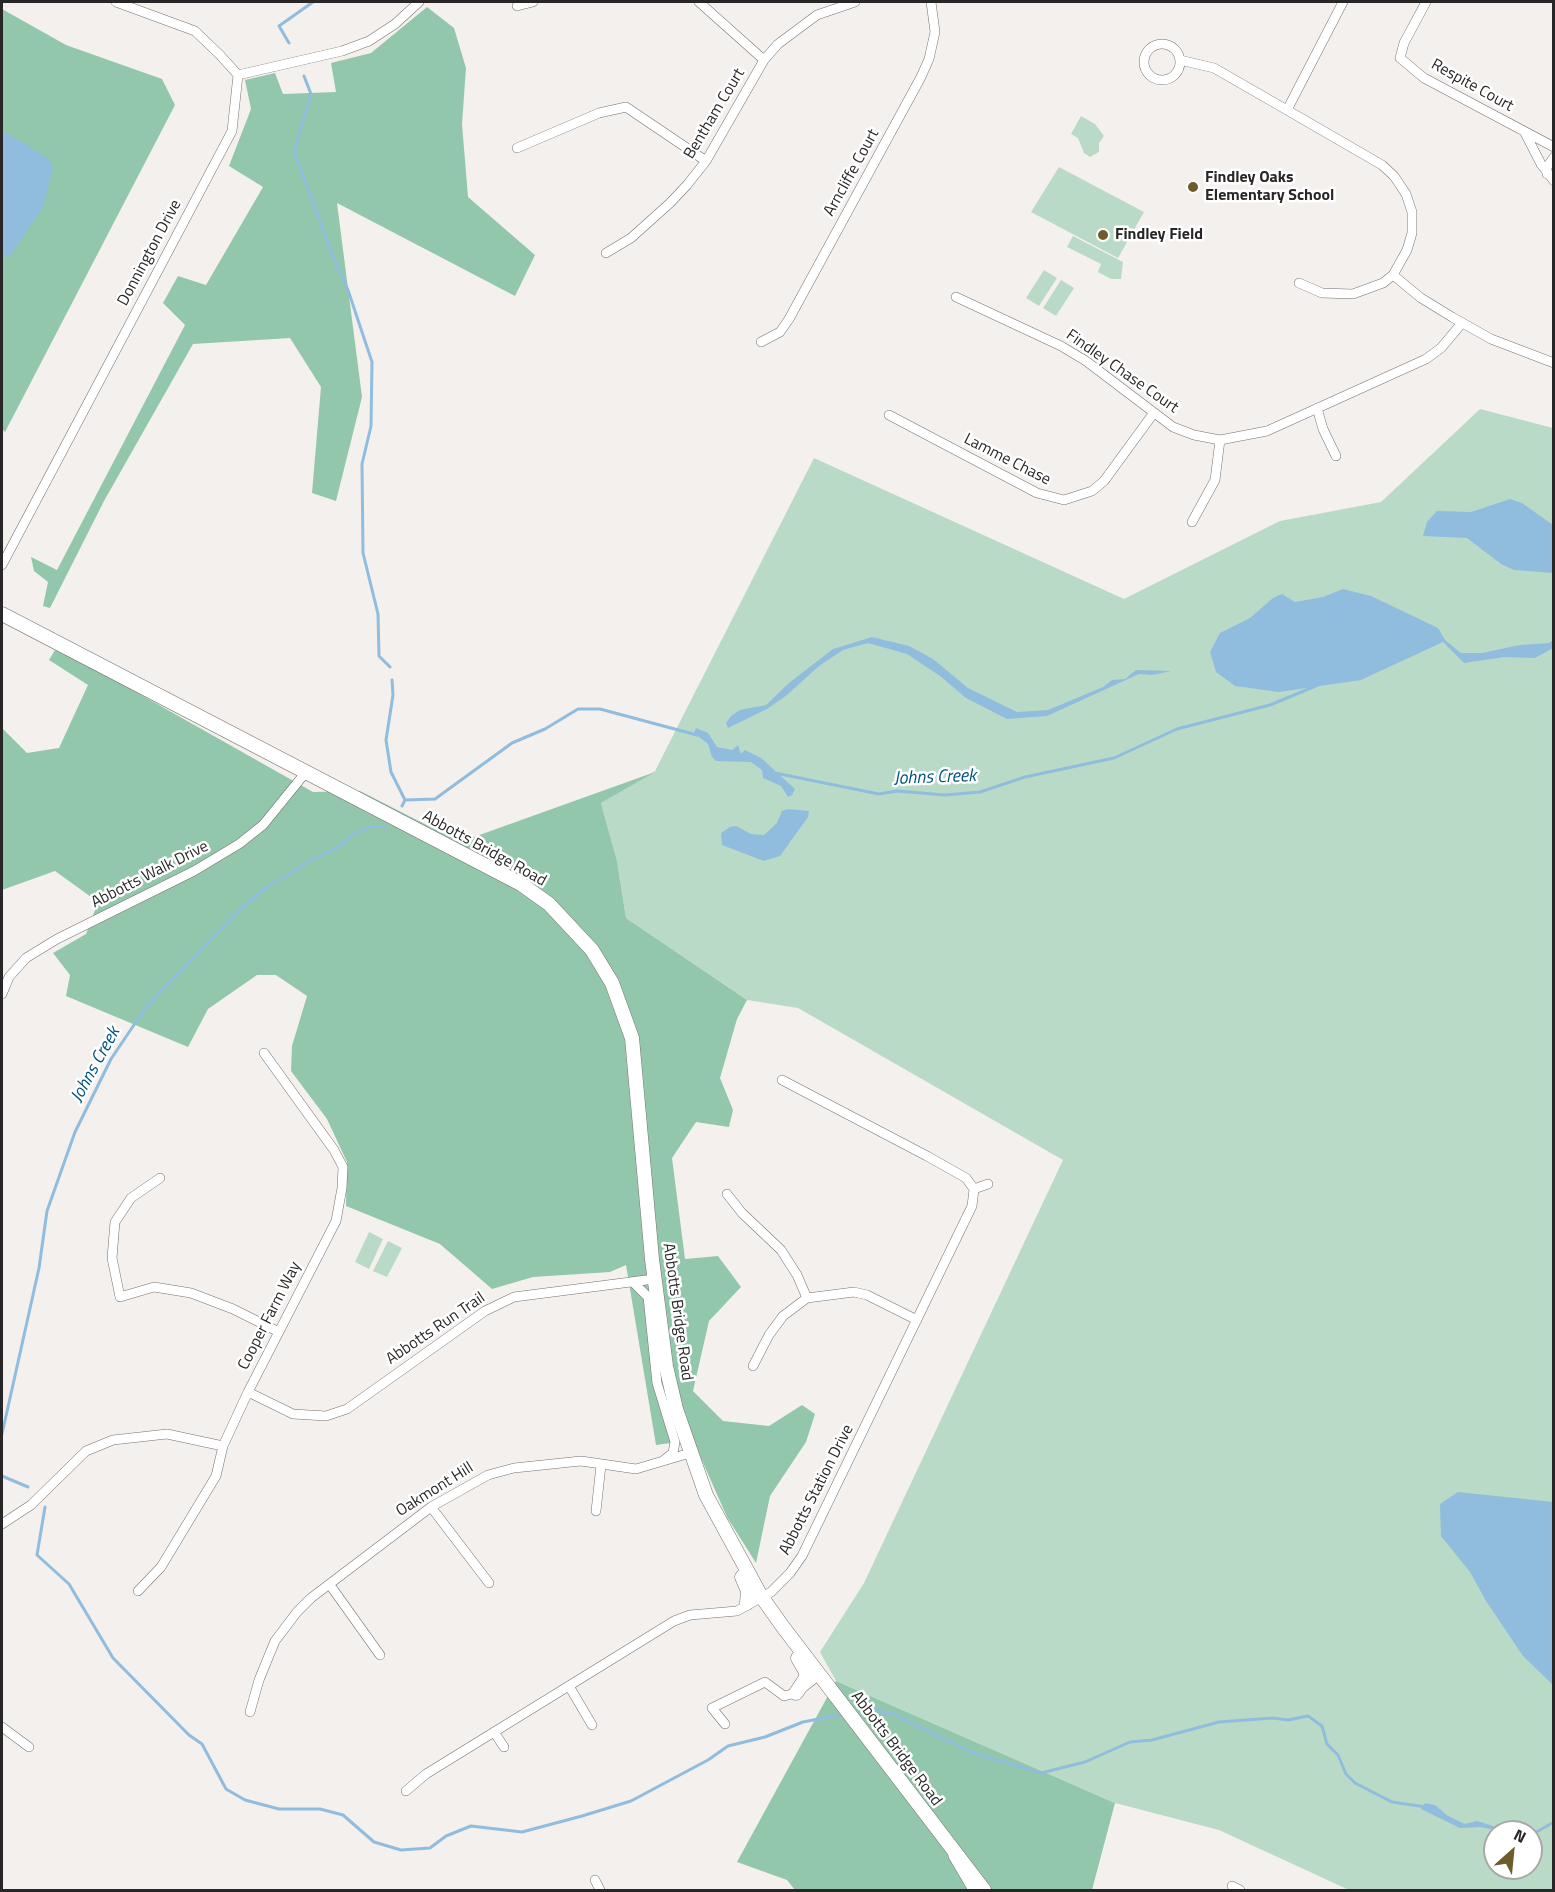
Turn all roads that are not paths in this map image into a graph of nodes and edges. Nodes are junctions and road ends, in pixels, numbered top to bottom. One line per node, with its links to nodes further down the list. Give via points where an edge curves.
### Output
1 (119, 2): 13 (street, via 195,31)
2 (418, 2): 13 (street, via 369,41)
3 (533, 2): 10 (street)
4 (699, 2): 11 (street)
5 (844, 2): 6 (street, Bentham Court); 11 (street, Bentham Court, via 793,30)
6 (855, 2)
7 (931, 2): 26 (street, Arncliffe Court, via 935,32 921,77 789,319 780,332)
8 (1342, 2): 14 (street)
9 (1426, 2): 15 (street, Respite Court, via 1400,58 1424,78)
10 (517, 6)
11 (764, 60): 19 (street, Bentham Court)
12 (1180, 60): 12 (street, via 1175,75 1165,81 1149,75 1143,66 1145,54 1159,44 1175,49); 14 (street, via 1214,68)
13 (238, 75): 34 (street, Donnington Drive, via 232,130)
14 (1287, 110): 22 (street, via 1382,165 1406,194 1412,212 1412,233 1404,258)
15 (1524, 131): 16 (street, Respite Court); 20 (street, Respite Court)
16 (1554, 147)
17 (517, 148): 19 (street, via 599,113 626,107)
18 (1554, 158): 20 (street, Respite Court, via 1547,167)
19 (706, 161): 21 (street, Bentham Court, via 670,203)
20 (1550, 178)
21 (606, 254)
22 (1393, 275): 23 (street, via 1373,288 1353,294 1322,293); 25 (street, via 1420,298)
23 (1299, 283)
24 (956, 297): 29 (street, Findley Chase Court, via 1086,361)
25 (1462, 323): 27 (street, via 1500,343); 28 (street, Findley Chase Court, via 1426,359)
26 (761, 342)
27 (1554, 363)
28 (1317, 408): 31 (street, Findley Chase Court, via 1267,431); 32 (street)
29 (1153, 414): 30 (street, Lamme Chase, via 1104,480 1092,491 1064,500 1037,494); 31 (street, Findley Chase Court, via 1194,435)
30 (889, 415)
31 (1220, 440): 33 (street, via 1215,480)
32 (1336, 456)
33 (1192, 522)
34 (2, 565)
35 (2, 614): 36 (main road, Abbotts Bridge Road)
36 (306, 772): 37 (street, Abbotts Walk Drive, via 263,825 239,844 194,872 26,958); 44 (main road, Abbotts Bridge Road, via 521,884 549,904 592,950 619,999 632,1038)
37 (2, 993)
38 (264, 1053): 48 (street, Cooper Farm Way, via 342,1167 336,1221)
39 (782, 1080): 42 (street, via 966,1178)
40 (160, 1178): 48 (street, via 131,1198 115,1222 112,1258 120,1297 154,1287 191,1293)
41 (988, 1184): 42 (street)
42 (974, 1189): 47 (street, Abbotts Station Drive, via 972,1206)
43 (727, 1194): 46 (street, via 781,1250)
44 (654, 1279): 45 (street, Abbotts Run Trail); 52 (main road, Abbotts Bridge Road, via 666,1366)
45 (633, 1282): 50 (street, Abbotts Run Trail, via 514,1297 485,1311 347,1408 326,1416 293,1414); 53 (street, Abbotts Bridge Road, via 648,1297 657,1383 675,1442 673,1453)
46 (807, 1298): 47 (street, via 840,1292 861,1294); 49 (street, via 783,1316)
47 (917, 1320): 62 (street, Abbotts Station Drive, via 802,1556 777,1587)
48 (279, 1332): 50 (street, Cooper Farm Way)
49 (753, 1366)
50 (248, 1392): 51 (street, Cooper Farm Way)
51 (223, 1446): 57 (street, via 167,1434 113,1440 86,1451 31,1505); 61 (street, Cooper Farm Way, via 216,1476 203,1500 161,1568)
52 (690, 1453): 53 (street, Oakmont Hill); 58 (main road, Abbotts Bridge Road)
53 (657, 1464): 54 (street, Oakmont Hill, via 636,1469)
54 (602, 1465): 55 (street, Oakmont Hill, via 581,1461 514,1468 488,1475); 56 (street)
55 (431, 1507): 59 (street); 60 (street, Oakmont Hill)
56 (596, 1511)
57 (2, 1524)
58 (725, 1533): 62 (main road, Abbotts Bridge Road); 63 (main road, Abbotts Bridge Road, via 723,1546 747,1585)
59 (489, 1583)
60 (330, 1585): 65 (street); 70 (street, Oakmont Hill, via 297,1612 275,1641 258,1680)
61 (138, 1591)
62 (762, 1596): 63 (street, Abbotts Station Drive); 64 (main road, Abbotts Bridge Road)
63 (747, 1603): 67 (street, Abbotts Station Drive, via 737,1611 690,1615 674,1621)
64 (783, 1627): 66 (main road, Abbotts Bridge Road); 69 (main road, Abbotts Bridge Road, via 781,1636 806,1672)
65 (380, 1655)
66 (819, 1675): 68 (main road, Abbotts Bridge Road); 69 (street)
67 (569, 1686): 71 (street); 74 (street, Abbotts Station Drive)
68 (828, 1687): 69 (street, via 810,1685); 78 (main road, Abbotts Bridge Road)
69 (796, 1694): 72 (street, via 784,1696 765,1682 712,1708)
70 (250, 1712)
71 (592, 1725)
72 (725, 1725)
73 (2, 1727): 75 (street)
74 (494, 1732): 76 (street); 77 (street, Abbotts Station Drive)
75 (29, 1747)
76 (504, 1747)
77 (406, 1791)
78 (947, 1843): 81 (street); 82 (main road, Abbotts Bridge Road)
79 (595, 1880): 80 (street)
80 (600, 1890)
81 (973, 1890)
82 (984, 1890)

